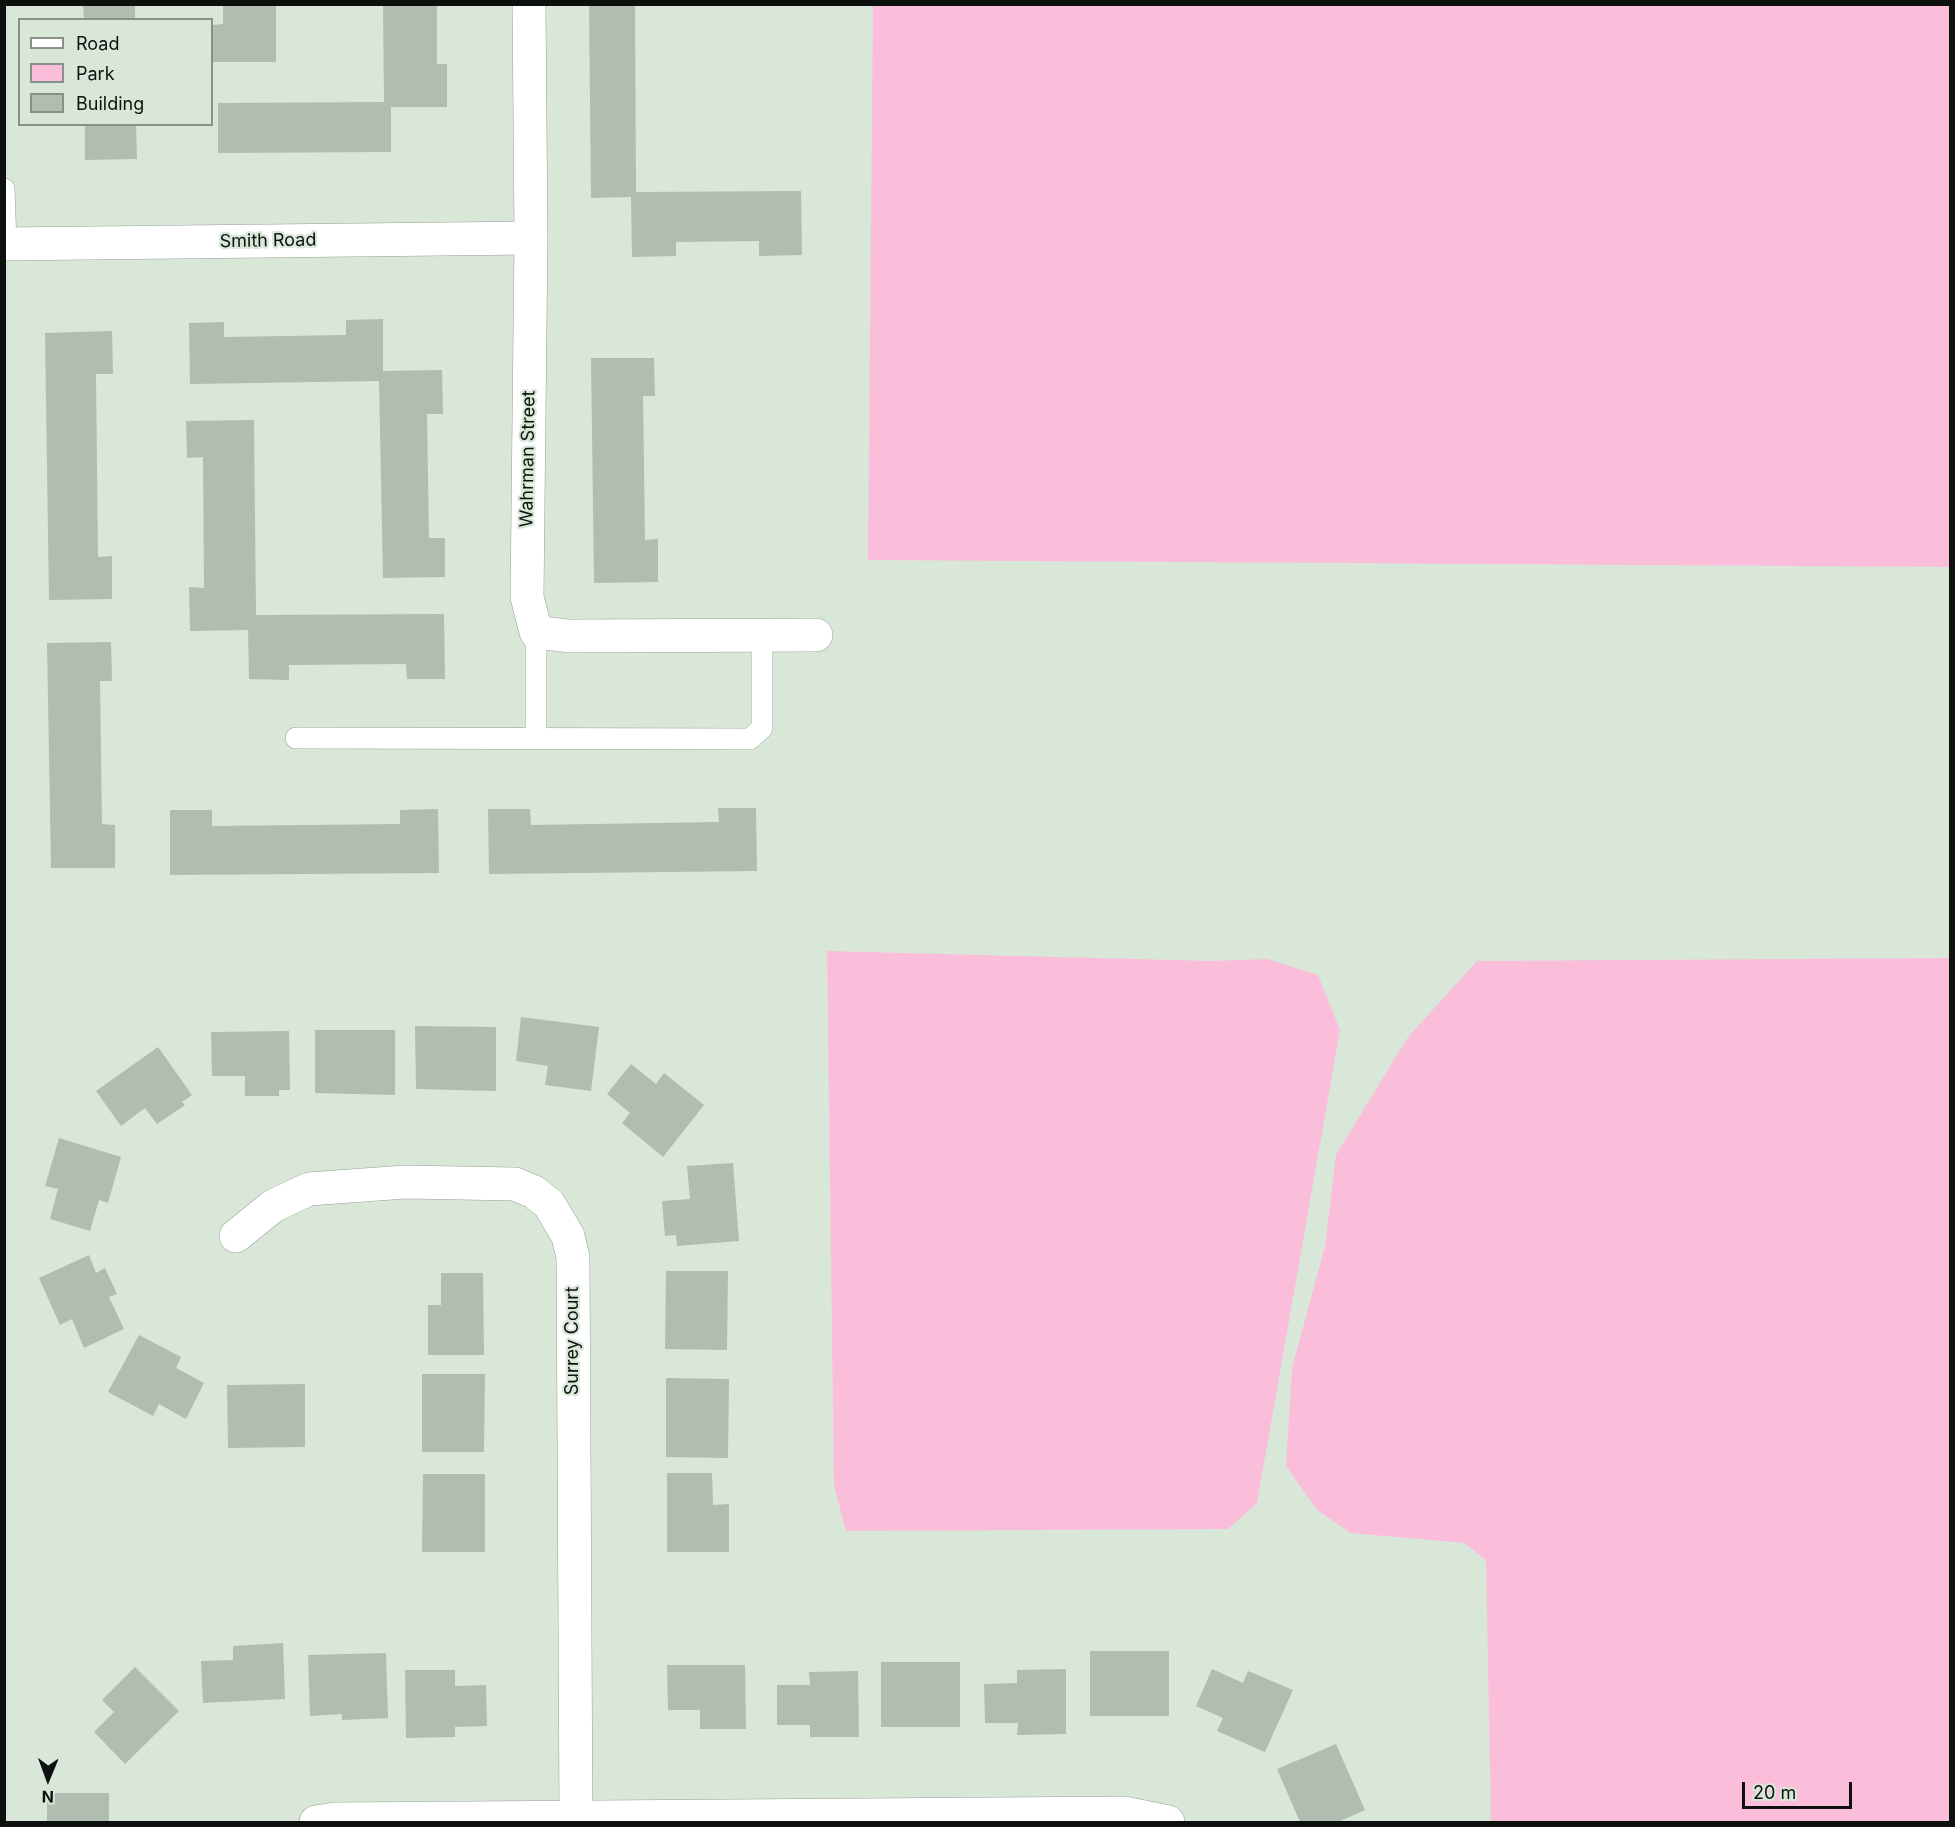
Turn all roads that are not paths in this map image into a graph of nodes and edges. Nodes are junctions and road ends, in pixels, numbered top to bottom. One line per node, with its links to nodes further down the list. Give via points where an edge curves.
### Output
1 (529, 4): 3 (street, Wahrman Street)
2 (4, 189): 4 (lane)
3 (531, 238): 4 (street, Smith Road); 5 (street, Wahrman Street, via 526,597)
4 (5, 244)
5 (536, 632): 7 (street, via 568,636); 9 (lane)
6 (816, 635): 7 (street)
7 (762, 636): 9 (lane, via 762,728 750,739)
8 (296, 738): 9 (lane)
9 (536, 738)
10 (236, 1236): 11 (street, Surrey Court, via 273,1206 309,1189 331,1186 415,1182 515,1184 534,1192 558,1218 573,1257)
11 (576, 1820): 12 (street); 13 (street, via 1124,1813)
12 (316, 1822)
13 (1168, 1822)

